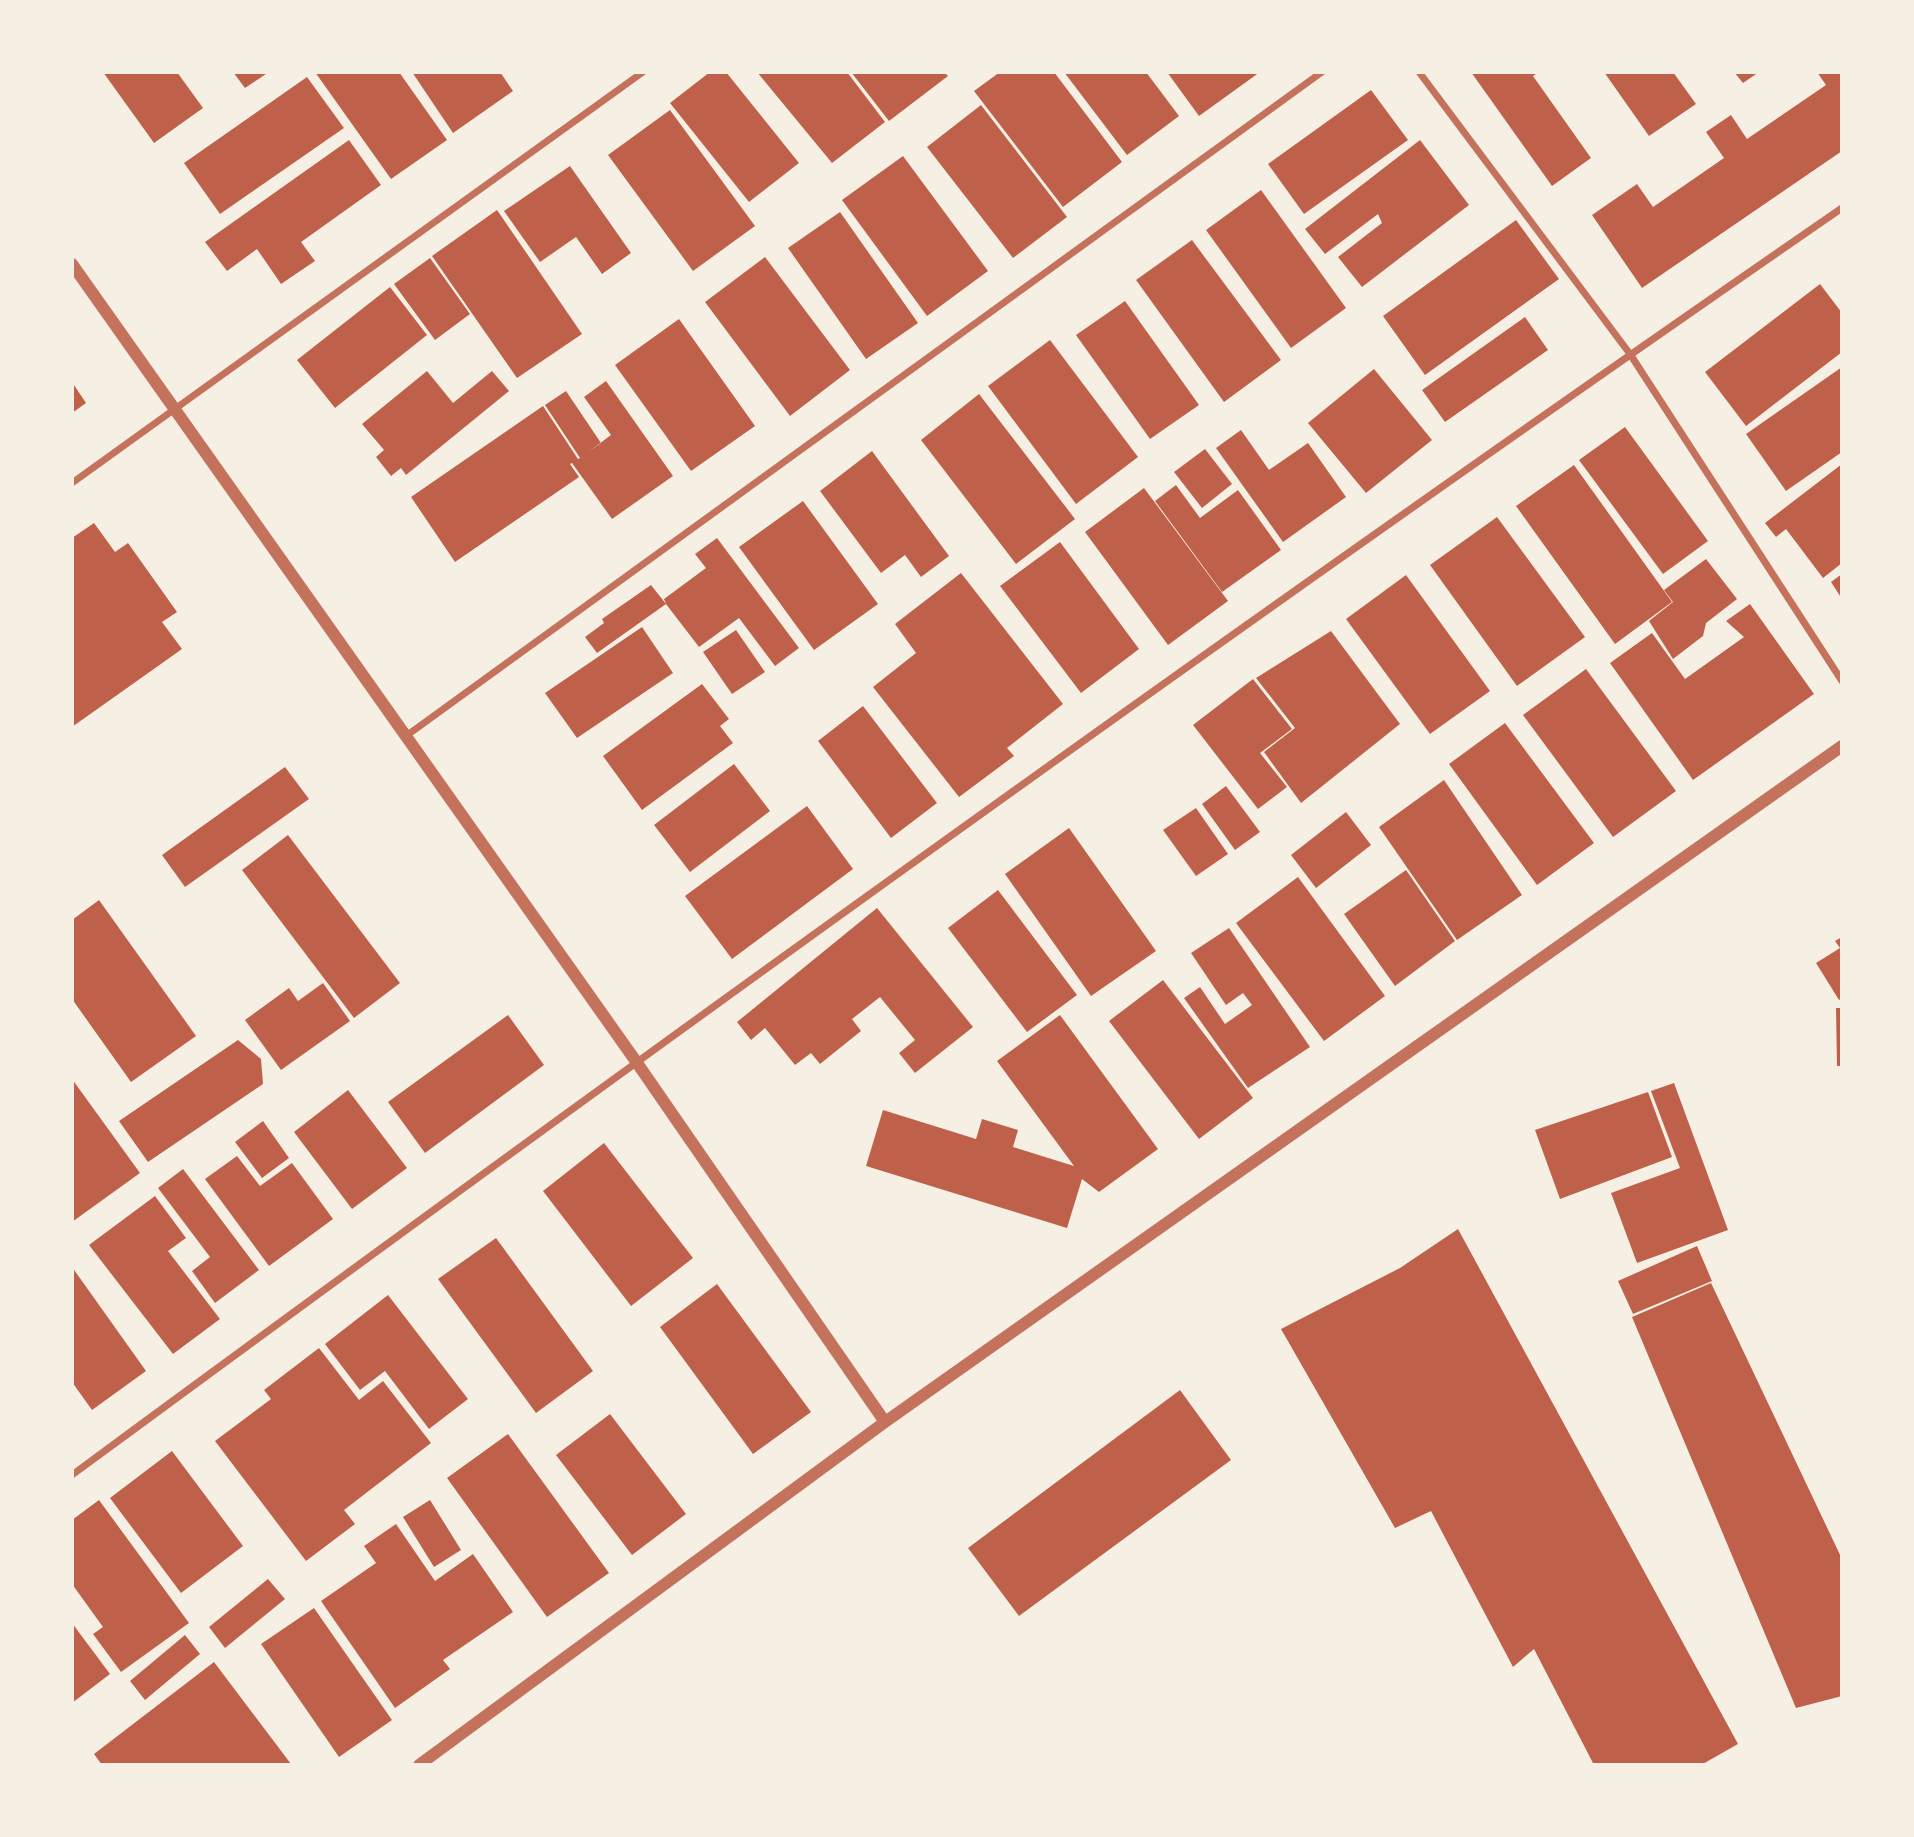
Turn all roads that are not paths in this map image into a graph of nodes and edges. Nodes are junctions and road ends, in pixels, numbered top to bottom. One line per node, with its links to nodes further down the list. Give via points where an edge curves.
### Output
1 (643, 72): 7 (street)
2 (1322, 72): 10 (street)
3 (1419, 72): 6 (street)
4 (1842, 208): 6 (street)
5 (72, 264): 7 (street)
6 (1630, 354): 9 (street); 12 (street)
7 (175, 410): 8 (street); 10 (street)
8 (72, 483)
9 (1842, 681)
10 (406, 736): 12 (street)
11 (1842, 746): 13 (street)
12 (635, 1060): 13 (street); 14 (street)
13 (885, 1422): 15 (street)
14 (72, 1475)
15 (419, 1765)

